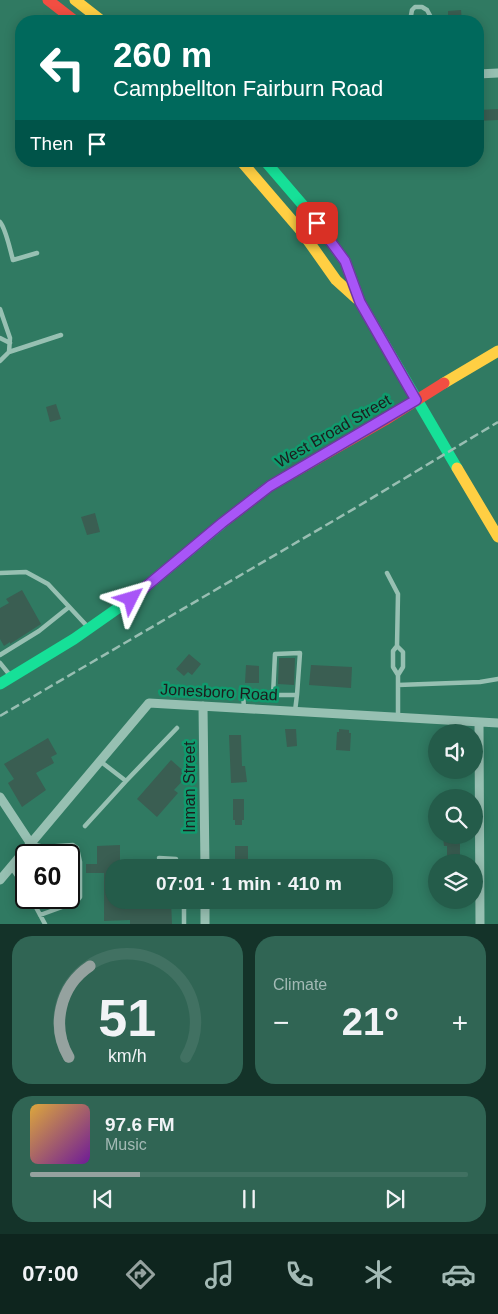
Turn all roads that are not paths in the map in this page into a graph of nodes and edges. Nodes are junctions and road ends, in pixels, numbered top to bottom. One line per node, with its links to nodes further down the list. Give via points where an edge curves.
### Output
1 (48, 0): 3 (main road)
2 (75, 0): 4 (main road)
3 (67, 15)
4 (94, 15)
5 (411, 15): 6 (lane, via 415,7 422,7)
6 (430, 15)
7 (498, 73): 8 (street)
8 (484, 74)
9 (246, 167): 15 (main road, via 302,232 336,280)
10 (270, 167): 15 (main road, via 345,261)
11 (0, 222): 12 (lane)
12 (7, 240): 13 (lane); 14 (lane, via 13,260)
13 (0, 243)
14 (37, 253)
15 (360, 302): 24 (main road)
16 (0, 309): 17 (lane)
17 (1, 319): 20 (lane, via 5,322)
18 (61, 335): 22 (lane)
19 (0, 338): 20 (lane)
20 (10, 343): 22 (lane)
21 (498, 351): 24 (main road, West Broad Street)
22 (9, 352): 23 (lane)
23 (0, 360)
24 (416, 400): 25 (main road); 29 (main road, West Broad Street, via 270,486 131,599)
25 (498, 537)
26 (0, 573): 28 (lane, via 26,572 48,584)
27 (387, 573): 30 (lane, via 398,594)
28 (69, 607): 29 (lane); 31 (lane)
29 (89, 628): 34 (main road, West Broad Street)
30 (397, 646): 33 (lane, via 393,651 393,667); 33 (lane, via 403,652 403,667)
31 (0, 656)
32 (0, 663): 34 (lane)
33 (398, 675): 37 (lane)
34 (12, 677): 36 (main road, West Broad Street)
35 (498, 679): 37 (lane)
36 (0, 684)
37 (398, 685): 43 (lane)
38 (273, 695): 39 (lane); 39 (lane, via 275,654 300,653); 41 (lane, via 243,694)
39 (297, 695): 42 (lane)
40 (203, 706): 41 (street, Jonesboro Road); 47 (street, Jonesboro Road, via 149,702); 54 (street, Inman Street)
41 (244, 708): 42 (street, Jonesboro Road)
42 (295, 711): 43 (street, Jonesboro Road)
43 (398, 717): 44 (street, Jonesboro Road)
44 (479, 722): 45 (street, Jonesboro Road); 67 (street)
45 (498, 723)
46 (177, 728): 48 (lane)
47 (100, 761): 48 (lane); 51 (street, Jonesboro Road)
48 (126, 781): 50 (lane)
49 (0, 797): 51 (street)
50 (85, 826)
51 (31, 844)
52 (159, 858): 53 (lane)
53 (176, 859)
54 (205, 859)
55 (15, 862): 56 (street, Jonesboro Road)
56 (11, 867): 57 (lane); 58 (street, Jonesboro Road)
57 (15, 873)
58 (0, 880)
59 (37, 909): 63 (lane)
60 (57, 909): 63 (lane)
61 (184, 909): 65 (lane)
62 (205, 909): 66 (street)
63 (40, 915): 64 (lane)
64 (45, 924)
65 (184, 924)
66 (205, 924)
67 (480, 924)

